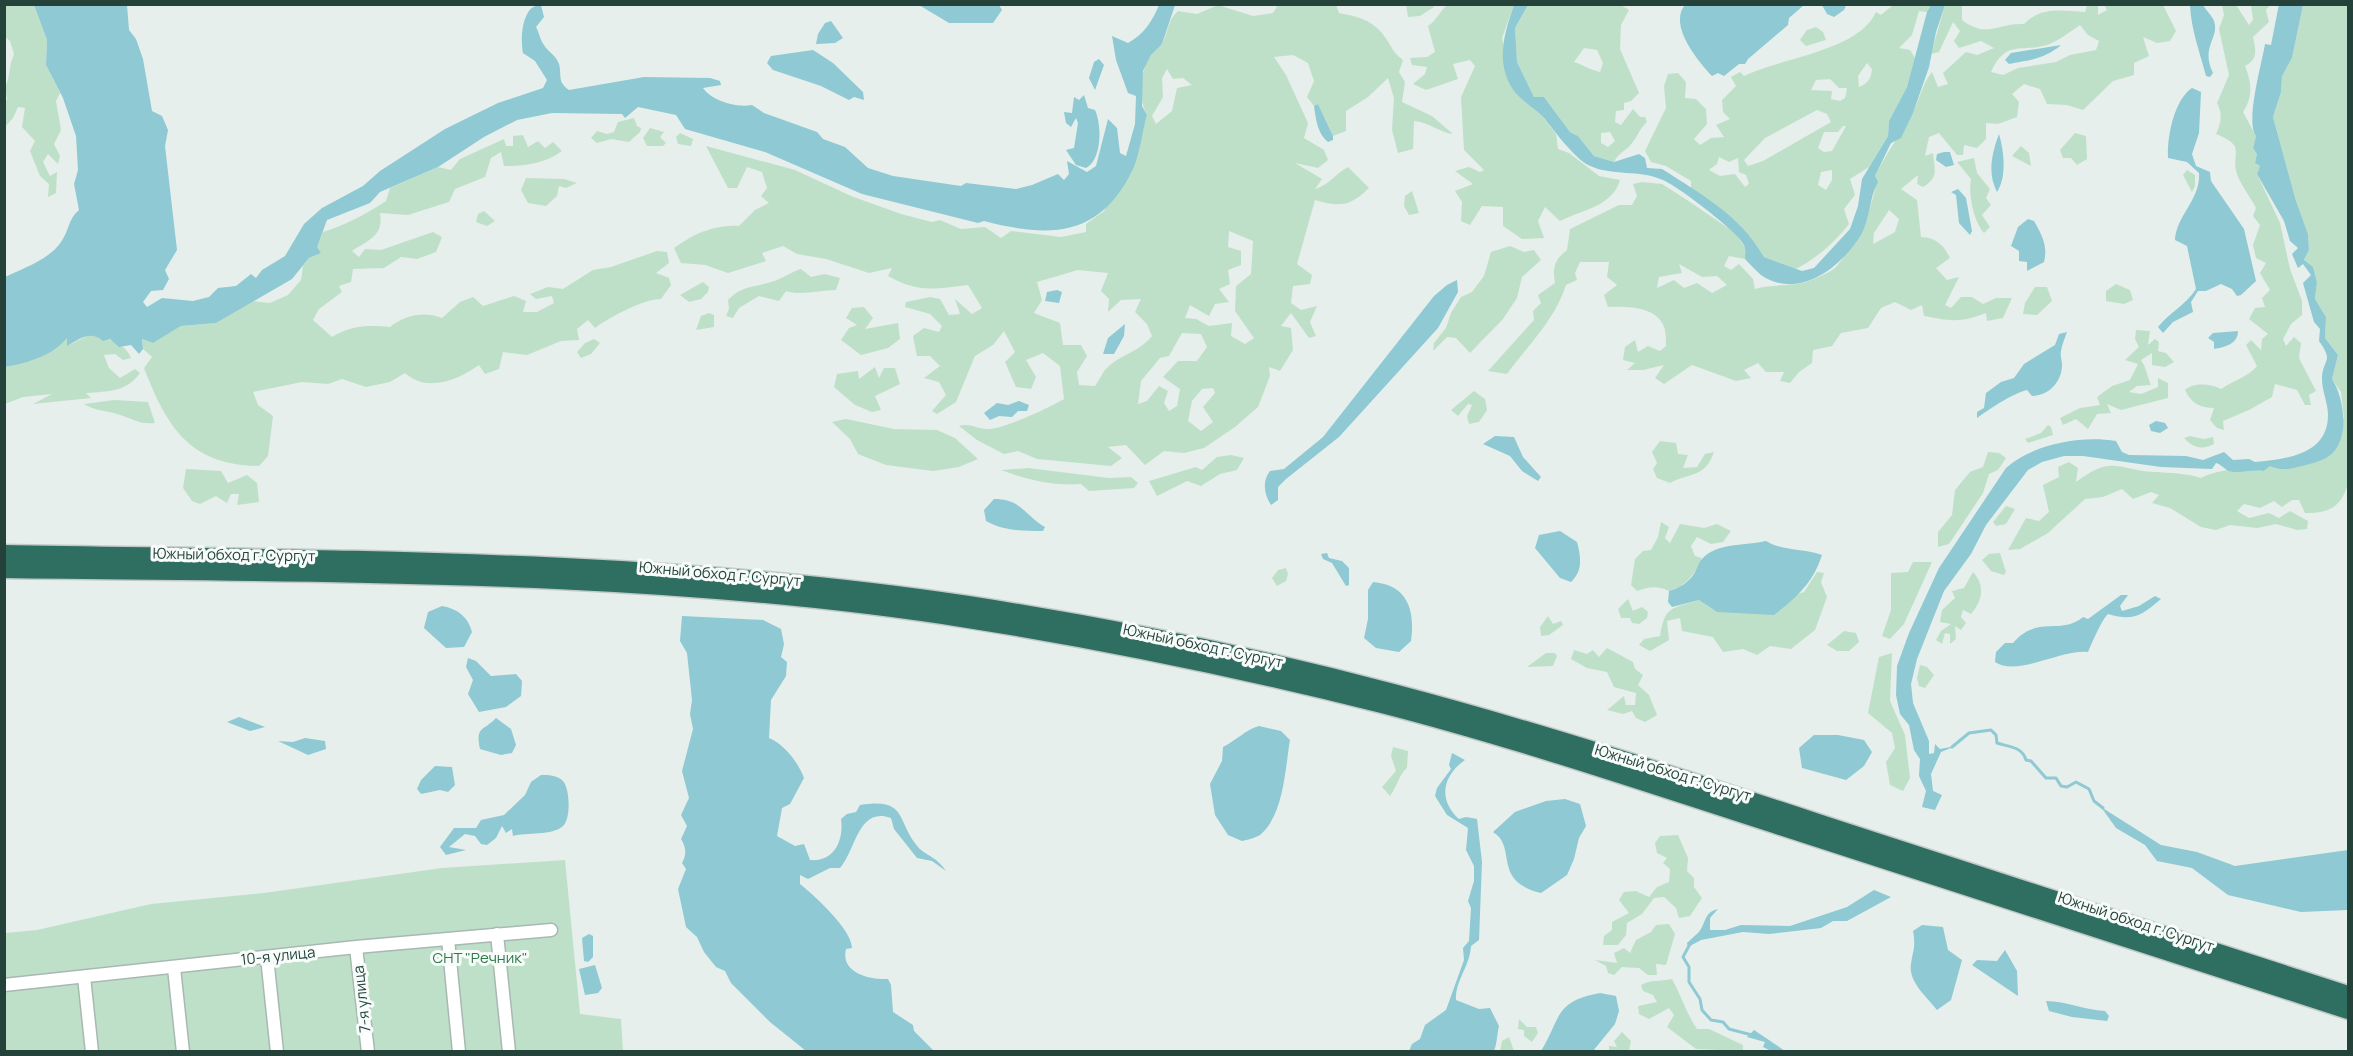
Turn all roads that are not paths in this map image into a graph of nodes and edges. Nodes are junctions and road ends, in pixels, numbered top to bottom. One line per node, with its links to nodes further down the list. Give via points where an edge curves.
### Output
1 (4, 554): 11 (highway, Южный обход г. Сургут, via 489,563 658,572 799,584 967,605 1129,634 1303,670 1474,716 1663,773)
2 (4, 568): 12 (highway, Южный обход г. Сургут, via 489,577 646,586 797,598 965,619 1126,648 1300,684 1470,729)
3 (551, 930): 4 (street, 10-я улица)
4 (497, 934): 5 (street, 10-я улица); 18 (street)
5 (448, 939): 6 (street, 10-я улица); 17 (street)
6 (356, 947): 7 (street, 10-я улица); 16 (street, 7-я улица)
7 (267, 957): 8 (street, 10-я улица); 15 (street)
8 (174, 968): 9 (street, 10-я улица); 14 (street)
9 (84, 977): 10 (street, 10-я улица); 13 (street)
10 (4, 985)
11 (2349, 995)
12 (2349, 1010)
13 (92, 1052)
14 (183, 1052)
15 (277, 1052)
16 (368, 1052)
17 (459, 1052)
18 (509, 1052)

